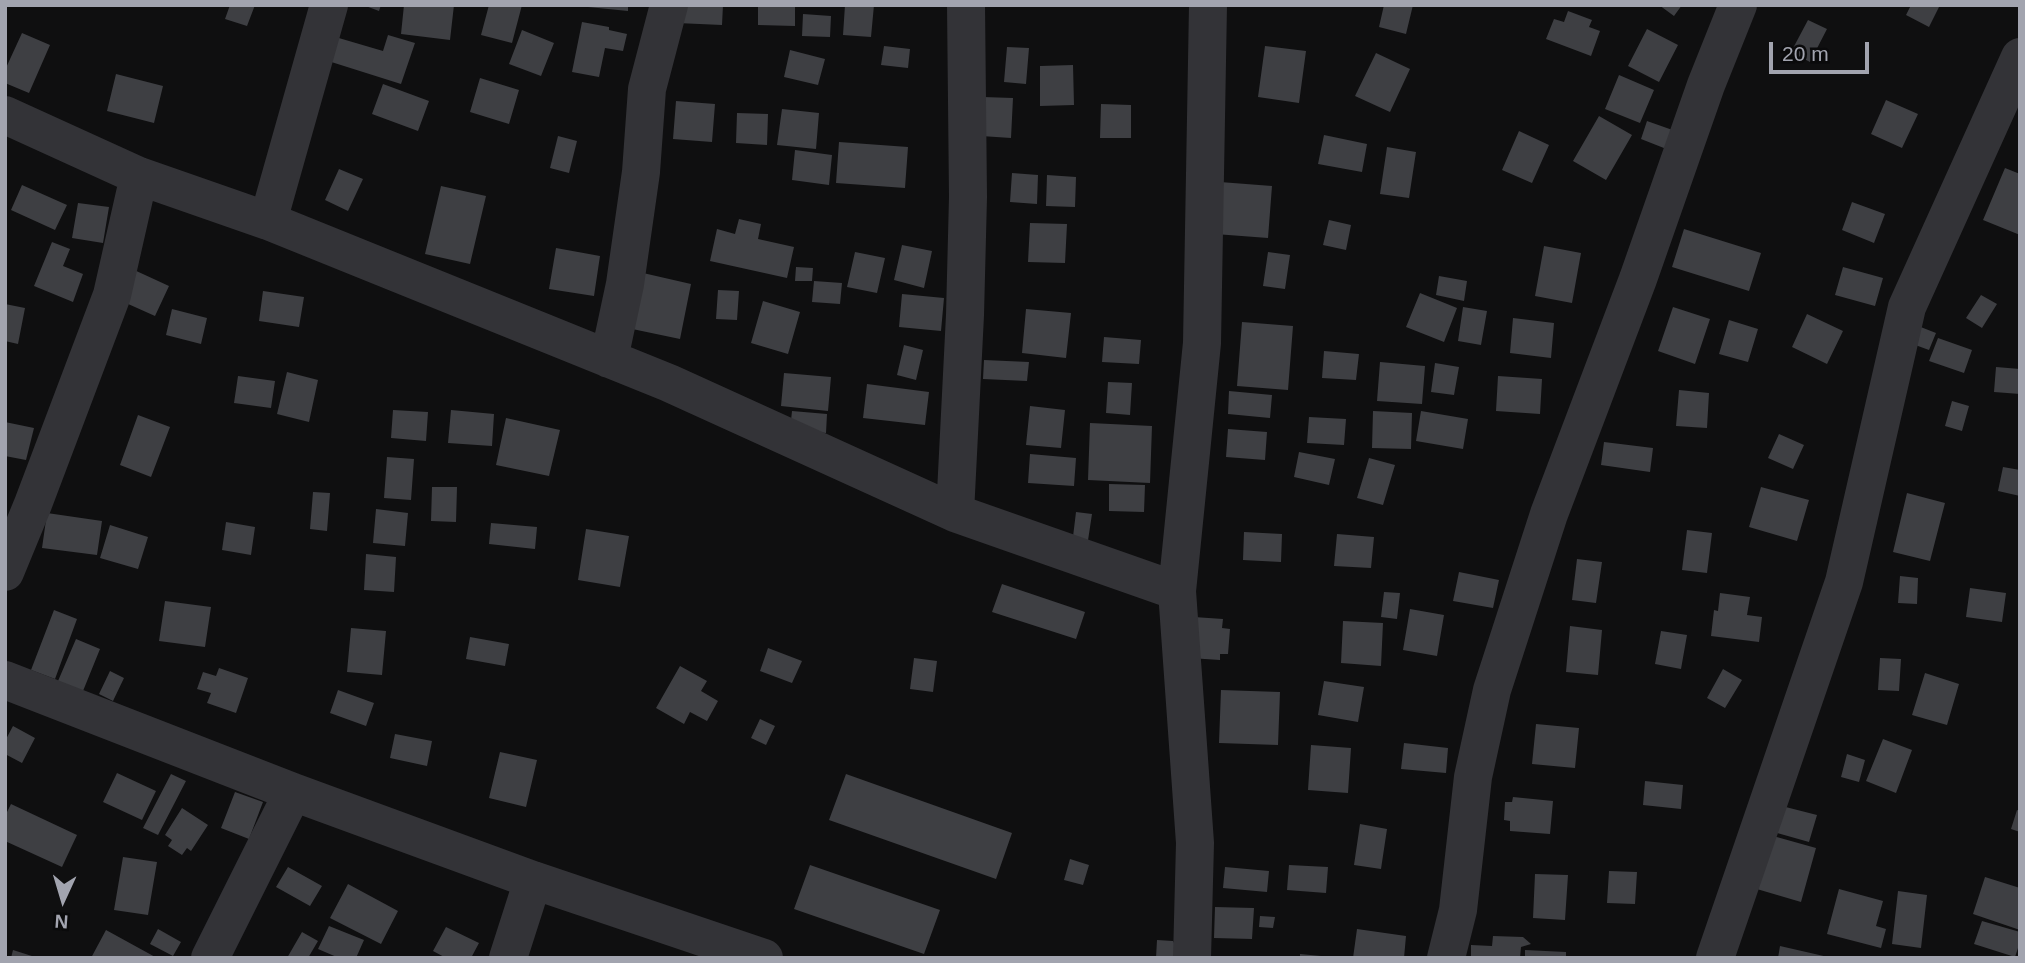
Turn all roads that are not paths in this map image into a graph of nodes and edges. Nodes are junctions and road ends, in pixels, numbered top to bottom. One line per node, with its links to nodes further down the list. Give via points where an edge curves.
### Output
1 (329, 5): 9 (street)
2 (669, 5): 10 (street, via 647,89 641,172)
3 (967, 5): 11 (street, via 968,197)
4 (1208, 5): 13 (street, via 1202,343)
5 (1738, 5): 21 (street, via 1549,514 1492,690 1473,777 1458,910)
6 (2020, 57): 22 (street, via 1908,307 1844,582)
7 (5, 115): 8 (street)
8 (139, 176): 9 (street); 12 (street, via 111,295)
9 (268, 221): 10 (street)
10 (609, 359): 11 (street)
11 (955, 513): 13 (street)
12 (5, 572)
13 (1177, 591): 20 (street, via 1195,842)
14 (5, 680): 15 (street)
15 (293, 792): 16 (street); 17 (street)
16 (533, 880): 18 (street); 19 (street)
17 (210, 958)
18 (508, 958)
19 (764, 958)
20 (1192, 958)
21 (1446, 958)
22 (1715, 958)

